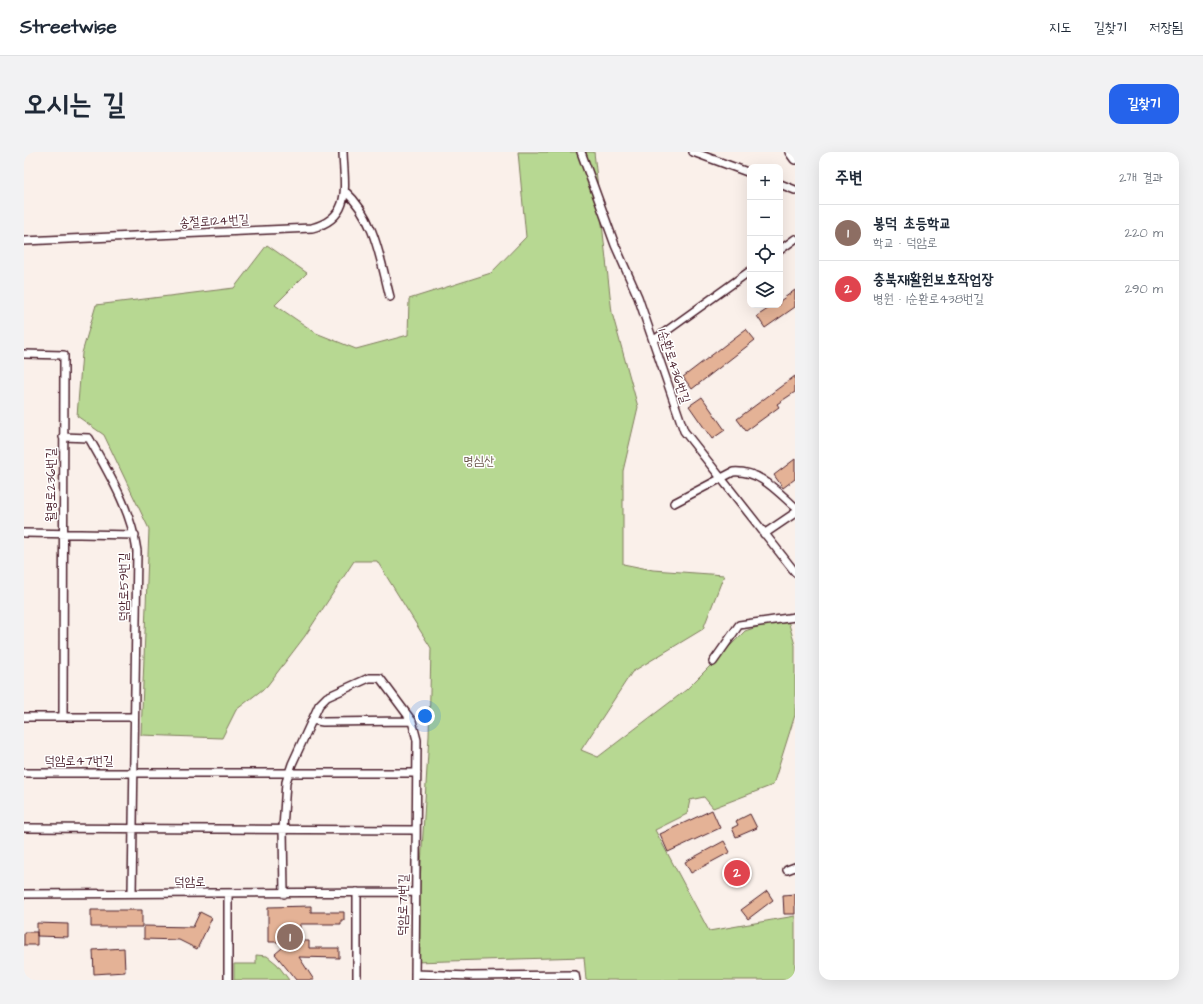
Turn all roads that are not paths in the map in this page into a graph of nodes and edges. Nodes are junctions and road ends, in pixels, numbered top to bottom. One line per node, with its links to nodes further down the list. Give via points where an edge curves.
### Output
1 (343, 152): 9 (street, 송절로124번길)
2 (581, 152): 15 (street, 1순환로436번길)
3 (693, 152): 6 (street)
4 (790, 152): 5 (street)
5 (795, 159)
6 (747, 172)
7 (783, 185): 8 (street)
8 (795, 190)
9 (344, 191): 11 (street, 송절로124번길, via 342,204 333,219 312,228); 14 (street, via 357,203 373,231)
10 (795, 239): 12 (street)
11 (24, 241)
12 (783, 248)
13 (749, 272): 15 (street)
14 (390, 297)
15 (654, 340): 18 (street, 1순환로436번길, via 684,431)
16 (24, 354): 17 (street, 월명로236번길, via 64,355)
17 (63, 437): 23 (street, 월명로236번길); 25 (street, 덕암로59번길, via 89,438 118,493)
18 (720, 478): 19 (street); 20 (street, via 733,472 751,473 778,491); 24 (street, 1순환로436번길)
19 (674, 503)
20 (795, 507)
21 (795, 513): 24 (street)
22 (24, 533): 23 (street, 월명로236번길)
23 (63, 533): 25 (street, 월명로236번길); 30 (street, 월명로236번길)
24 (764, 534): 26 (street, 1순환로436번길)
25 (135, 535): 31 (street, 덕암로59번길, via 137,551)
26 (795, 572)
27 (795, 617): 28 (street, via 739,625)
28 (713, 662)
29 (24, 717): 30 (street)
30 (63, 717): 31 (street)
31 (134, 717): 35 (street, 덕암로59번길)
32 (312, 720): 33 (street); 33 (street, 덕암로71번길, via 327,697 374,677 384,681); 36 (street, 덕암로71번길)
33 (412, 721): 37 (street, 덕암로71번길, via 417,740)
34 (24, 773): 35 (street, 덕암로47번길)
35 (134, 774): 36 (street); 39 (street, 덕암로59번길)
36 (288, 774): 37 (street); 40 (street, 덕암로71번길)
37 (417, 774): 41 (street, 덕암로71번길)
38 (24, 828): 39 (street)
39 (133, 829): 40 (street); 46 (street, 덕암로59번길)
40 (283, 829): 41 (street); 49 (street, 덕암로71번길)
41 (416, 830): 45 (street, 덕암로71번길)
42 (795, 868): 43 (street)
43 (787, 870)
44 (357, 892): 45 (street, 덕암로); 49 (street, 덕암로); 54 (street)
45 (415, 892): 50 (street, 덕암로71번길)
46 (132, 893): 47 (street, 덕암로); 48 (street, 덕암로)
47 (24, 894)
48 (228, 894): 49 (street, 덕암로); 53 (street)
49 (284, 894)
50 (415, 977): 51 (street)
51 (471, 978): 52 (street)
52 (529, 978): 55 (street, via 575,975)
53 (228, 980)
54 (357, 980)
55 (576, 980)

